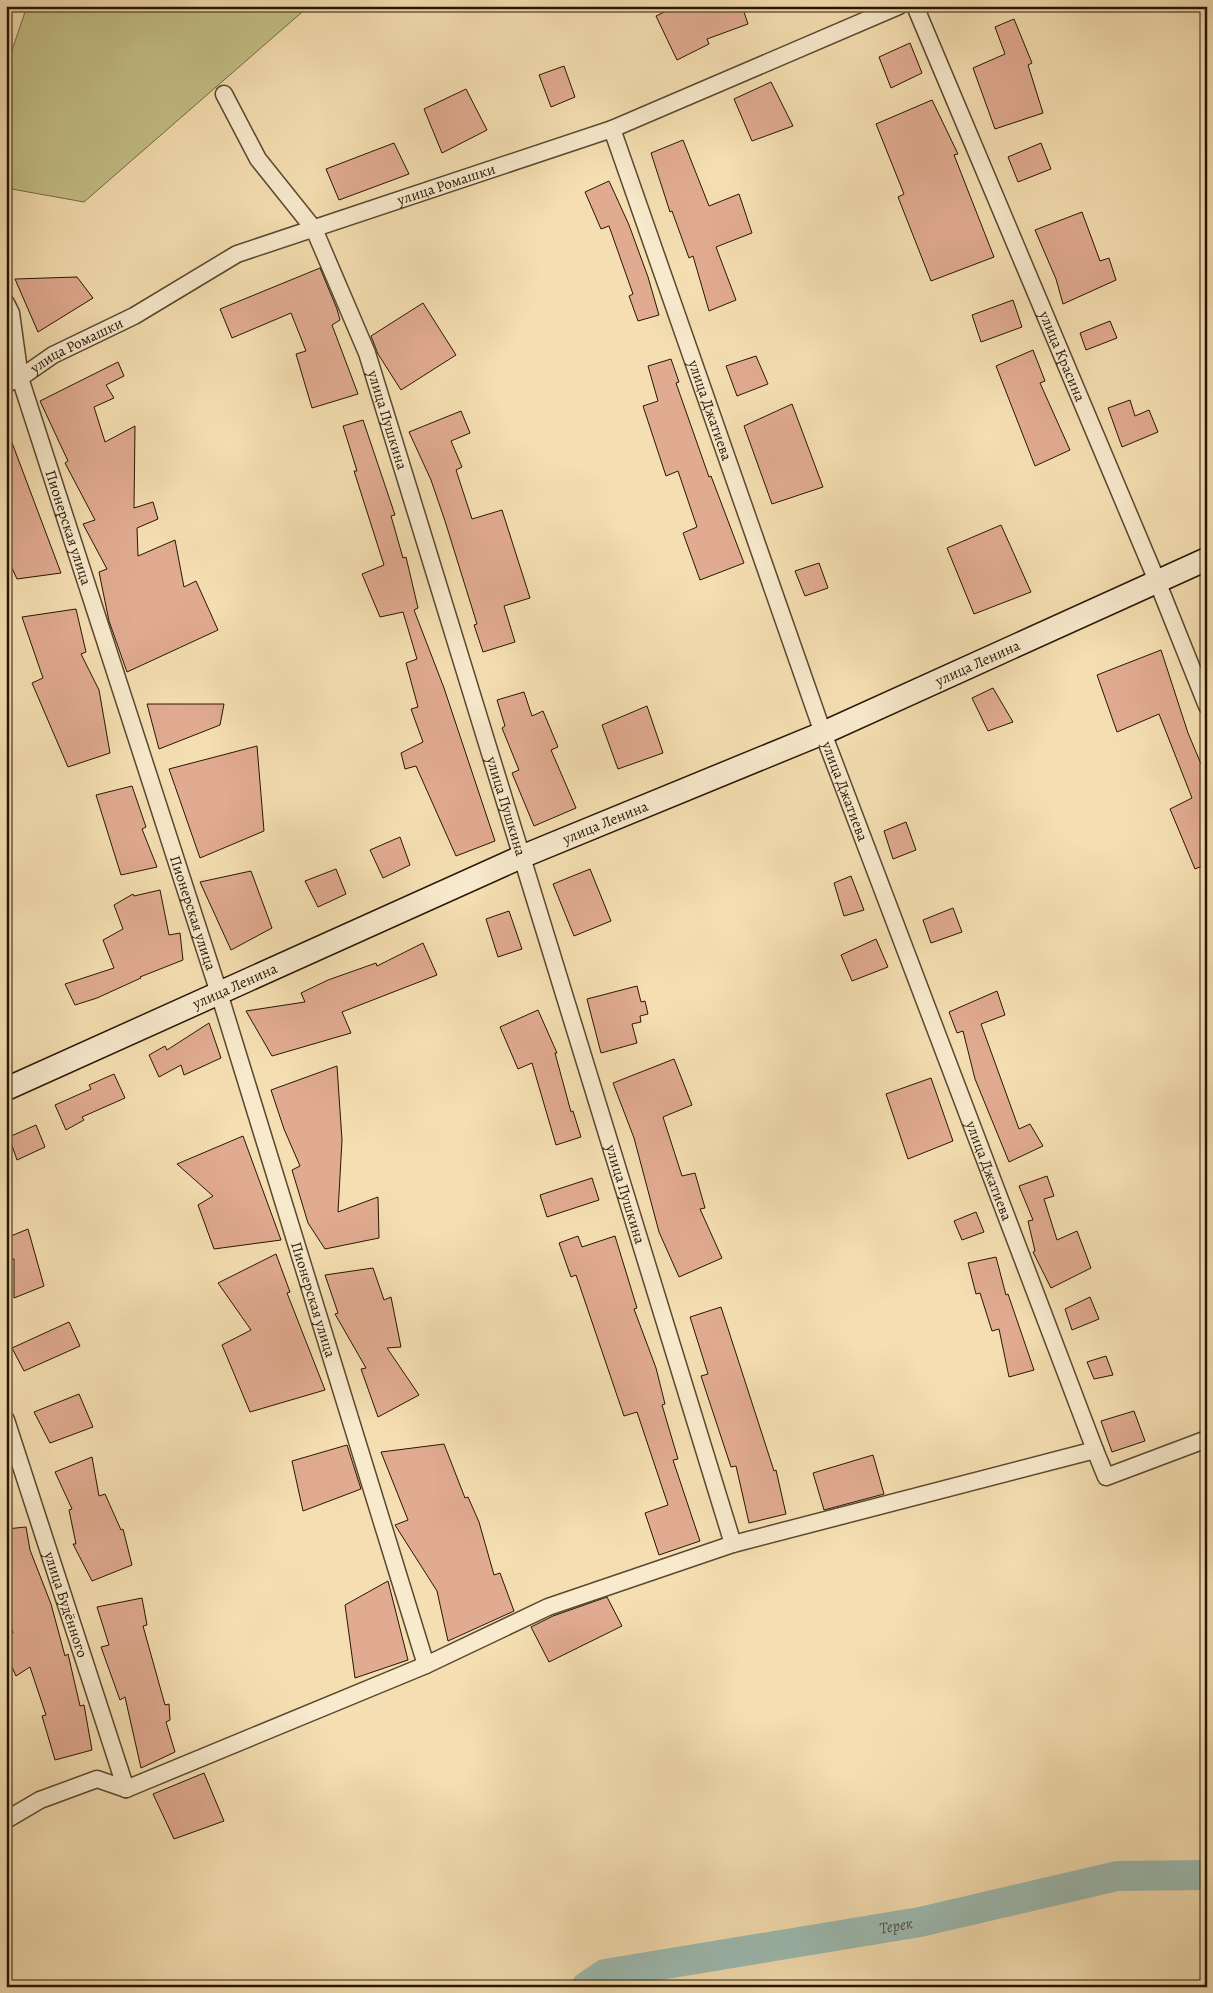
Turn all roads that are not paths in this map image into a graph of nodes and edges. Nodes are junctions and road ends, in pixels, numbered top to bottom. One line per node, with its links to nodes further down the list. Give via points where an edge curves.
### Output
1 (899, 6): 4 (street, улица Ромашки)
2 (915, 6): 9 (street, улица Красина)
3 (224, 94): 5 (street, улица Пушкина, via 258,159)
4 (612, 129): 5 (street, улица Ромашки); 11 (street, улица Джатиева)
5 (314, 229): 7 (street, улица Ромашки, via 237,254 134,316 53,355); 12 (street, улица Пушкина, via 367,353)
6 (6, 303): 7 (street, Пионерская улица, via 11,313)
7 (13, 381): 13 (street, Пионерская улица)
8 (1207, 559): 9 (street, улица Ленина)
9 (1157, 582): 10 (street, улица Красина); 11 (street, улица Ленина)
10 (1207, 706)
11 (824, 733): 12 (street, улица Ленина); 17 (street, улица Джатиева)
12 (520, 857): 13 (street, улица Ленина); 18 (street, улица Пушкина)
13 (219, 993): 14 (street, улица Ленина); 19 (street, Пионерская улица)
14 (6, 1089)
15 (6, 1420): 20 (street, улица Будённого)
16 (1207, 1439): 17 (street, улица Джатиева, via 1106,1477)
17 (1095, 1450): 18 (street)
18 (732, 1544): 19 (street, via 548,1608)
19 (426, 1665): 20 (street)
20 (126, 1789): 21 (street, via 97,1779 40,1800)
21 (6, 1820)

